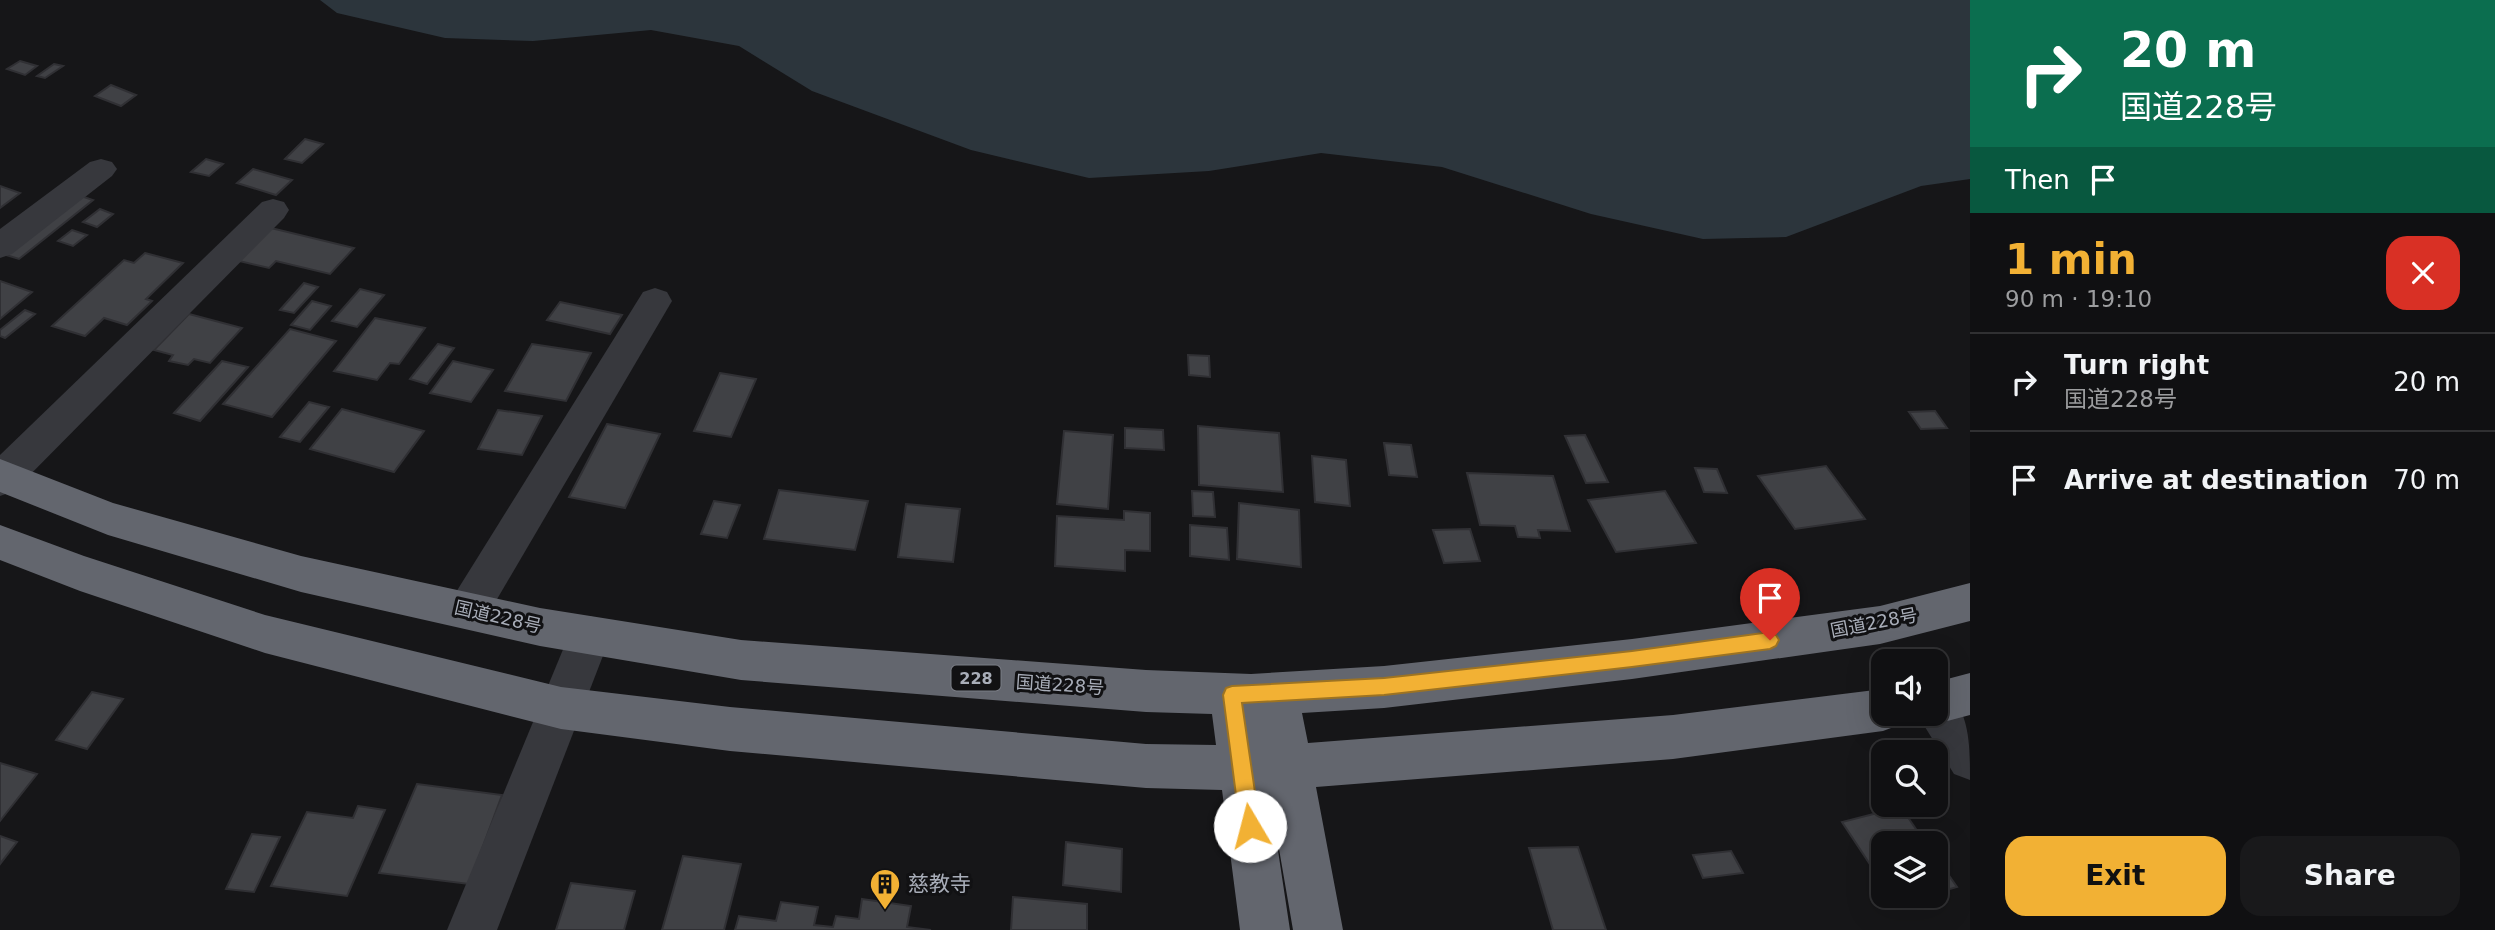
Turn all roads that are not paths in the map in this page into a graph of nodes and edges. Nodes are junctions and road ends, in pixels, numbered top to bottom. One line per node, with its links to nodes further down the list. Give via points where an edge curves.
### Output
1 (101, 169): 3 (street)
2 (273, 210): 5 (street)
3 (0, 246)
4 (655, 302): 8 (street)
5 (1, 477): 8 (highway, 国道228号 / 228, via 108,518 301,574)
6 (0, 542): 13 (highway, via 265,634)
7 (1970, 602): 10 (highway, 国道228号 / 228, via 1880,625 1632,659 1384,687)
8 (468, 610): 9 (highway, 国道228号 / 228)
9 (590, 635): 10 (highway, 国道228号 / 228, via 741,660 1146,691); 13 (street)
10 (1254, 694): 17 (highway); 18 (highway)
11 (1970, 694): 12 (highway)
12 (1948, 700)
13 (561, 708): 18 (highway, via 730,729 1146,766); 19 (street)
14 (1871, 712): 17 (highway, via 1673,737)
15 (1948, 723): 16 (street)
16 (1970, 758)
17 (1289, 767): 18 (highway); 21 (highway)
18 (1242, 769): 20 (highway)
19 (472, 930)
20 (1265, 930)
21 (1318, 930)

